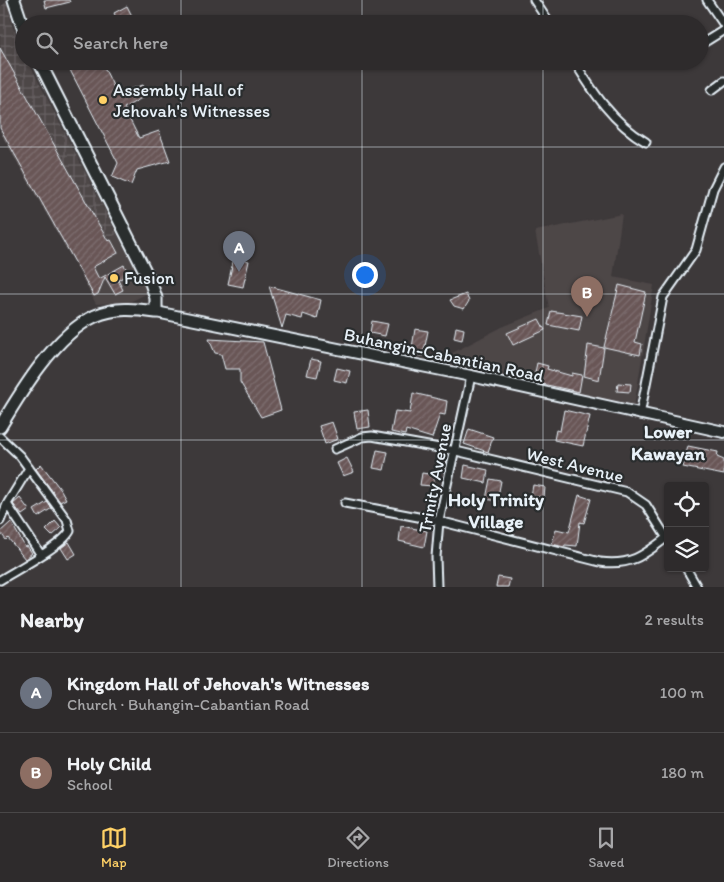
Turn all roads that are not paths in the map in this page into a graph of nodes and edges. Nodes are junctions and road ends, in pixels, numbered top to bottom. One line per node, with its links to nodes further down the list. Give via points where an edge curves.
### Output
1 (14, 0): 4 (main road)
2 (534, 0): 5 (street)
3 (707, 0): 6 (street)
4 (19, 15)
5 (544, 15)
6 (724, 25)
7 (724, 30): 8 (street)
8 (709, 39)
9 (44, 70): 15 (main road, via 151,283)
10 (580, 70): 13 (street, via 607,110)
11 (724, 81): 12 (street)
12 (712, 90)
13 (646, 142)
14 (724, 167): 17 (street, via 713,189 696,250 663,297)
15 (156, 312): 16 (main road, Buhangin-Cabantian Road); 18 (main road, via 118,310 96,315 79,326 39,368)
16 (471, 376): 17 (main road, Buhangin-Cabantian Road); 22 (street, Trinity Avenue)
17 (640, 415): 19 (main road, Buhangin-Cabantian Road)
18 (1, 424)
19 (724, 432)
20 (0, 437): 23 (street)
21 (335, 448): 22 (street, West Avenue, via 372,436)
22 (456, 451): 27 (street, Trinity Avenue); 28 (street, West Avenue, via 626,492 646,506)
23 (29, 468): 25 (street); 30 (street, via 70,526 66,537)
24 (345, 503): 27 (street)
25 (7, 504): 26 (street); 30 (street)
26 (0, 521)
27 (439, 521): 29 (street, via 616,564 645,554); 33 (street, Trinity Avenue)
28 (664, 534)
29 (664, 541)
30 (41, 554): 32 (street)
31 (688, 572): 34 (street)
32 (0, 580)
33 (437, 587)
34 (697, 587)

